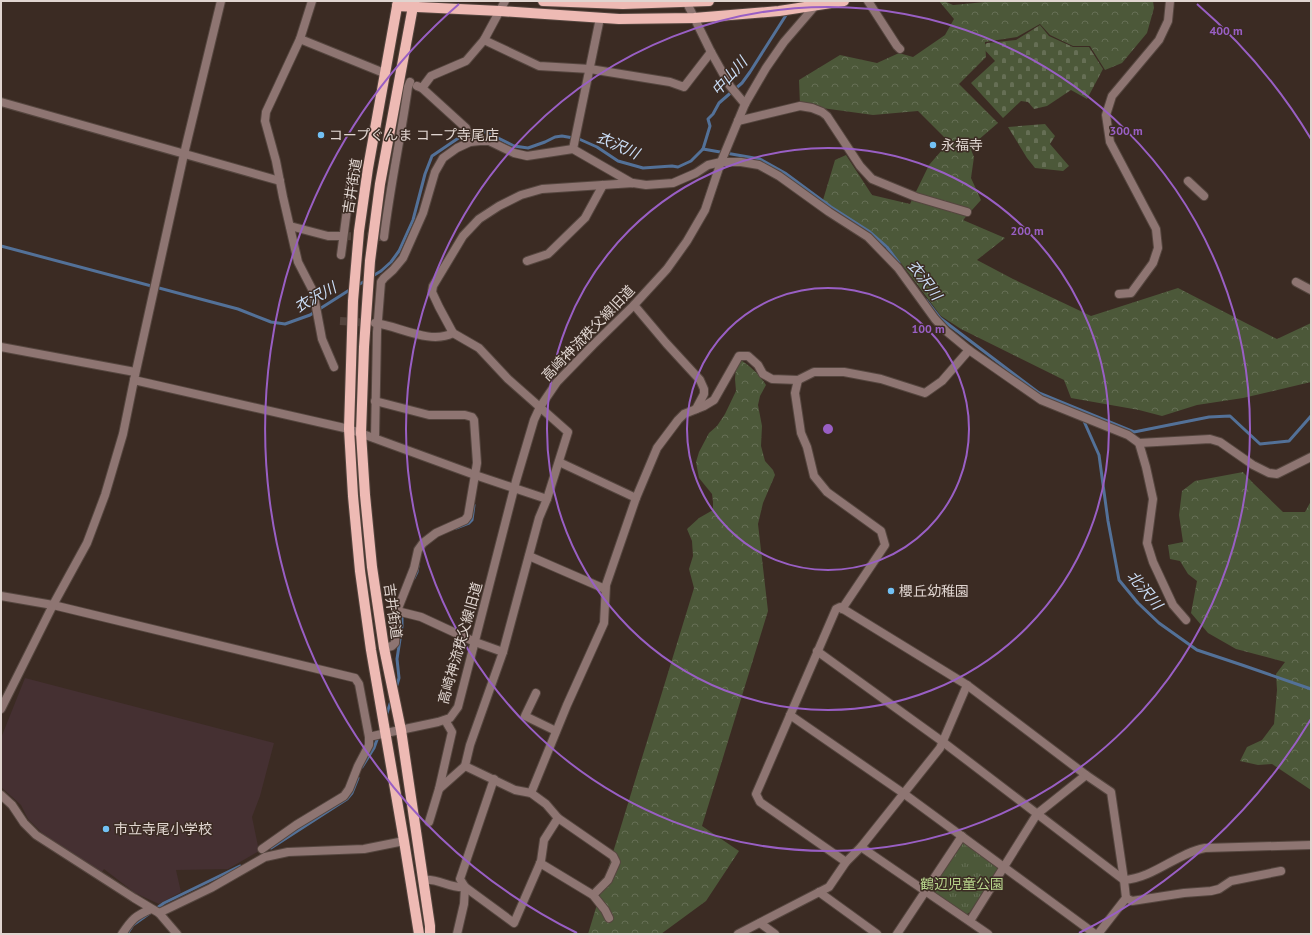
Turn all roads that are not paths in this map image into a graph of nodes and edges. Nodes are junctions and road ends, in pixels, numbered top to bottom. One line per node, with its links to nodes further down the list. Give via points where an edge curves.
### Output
1 (221, 1): 30 (street)
2 (312, 1): 16 (street)
3 (505, 1): 13 (street)
4 (543, 1): 9 (main road, via 623,4)
5 (709, 1): 9 (main road)
6 (844, 1): 12 (main road)
7 (868, 1): 18 (street)
8 (1170, 1): 46 (street, via 1168,21 1159,40 1112,96 1106,115 1110,142 1156,229 1158,248 1153,263 1130,293)
9 (686, 2): 15 (street)
10 (398, 4): 11 (main road, 吉井街道); 21 (main road, 吉井街道)
11 (414, 4): 13 (main road, 吉井街道); 22 (main road, 吉井街道)
12 (815, 6): 15 (main road, 吉井街道); 26 (street, 高崎神流秩父線旧道, via 784,42)
13 (500, 10): 14 (main road, 吉井街道); 17 (street)
14 (600, 18): 15 (main road, 吉井街道); 20 (street)
15 (694, 18): 19 (street)
16 (300, 39): 21 (street); 33 (street, via 265,116)
17 (484, 40): 20 (street, via 539,66); 24 (street, via 466,61 431,76)
18 (900, 49)
19 (711, 52): 20 (street, via 684,87 670,82); 26 (street, via 730,86)
20 (590, 69): 29 (street)
21 (384, 72): 58 (main road, 吉井街道, via 359,231 353,301)
22 (400, 78): 23 (street); 59 (main road, 吉井街道, via 380,184 370,261)
23 (410, 82): 24 (street); 41 (street)
24 (422, 88): 28 (street, via 466,128)
25 (1, 102): 30 (street)
26 (745, 104): 27 (street, 高崎神流秩父線旧道)
27 (738, 121): 31 (street, 高崎神流秩父線旧道); 38 (street, via 800,106 812,108 827,116 860,166 872,179 916,197)
28 (470, 142): 29 (street, via 489,141 527,156); 48 (street, via 443,158 438,167 430,185 423,213 403,258 382,282)
29 (573, 149): 35 (street)
30 (184, 154): 33 (street); 53 (street)
31 (721, 162): 35 (street, via 708,165 673,183); 47 (street, 高崎神流秩父線旧道, via 705,210 687,241 667,269); 51 (street, via 759,165 868,237 898,268 935,319)
32 (352, 172): 40 (street)
33 (280, 180): 39 (street)
34 (1188, 181): 37 (street)
35 (633, 183): 36 (street)
36 (604, 185): 43 (street, via 585,218 548,254); 49 (street, via 542,189 521,195 479,218 464,236 433,286 432,292)
37 (1204, 196)
38 (967, 212)
39 (290, 226): 40 (street, via 328,236); 52 (street, via 298,262 312,291 322,339)
40 (343, 236): 42 (street)
41 (384, 237)
42 (341, 255)
43 (526, 261)
44 (1296, 282): 45 (street)
45 (1311, 290)
46 (1119, 294)
47 (634, 304): 56 (street, 高崎神流秩父線旧道, via 557,382); 57 (street, via 700,380 704,394)
48 (376, 323): 49 (street, via 425,336 440,337); 55 (street)
49 (453, 333): 56 (street, via 479,348 508,379)
50 (1, 347): 53 (street)
51 (969, 350): 54 (street, via 942,381 925,393 882,379 844,372 814,372); 61 (street, via 1041,400 1128,435)
52 (334, 367)
53 (134, 376): 58 (street); 71 (street, via 122,434 105,495 87,543)
54 (798, 380): 57 (street, via 772,379 763,374 748,356 739,356 714,400); 72 (street, via 795,393 801,433 814,476 827,492 881,531 885,545)
55 (375, 401): 60 (street); 64 (street, via 428,416 472,417 477,463)
56 (540, 407): 63 (street, via 568,432); 65 (street, 高崎神流秩父線旧道)
57 (696, 409): 66 (street, via 684,414 657,448)
58 (349, 429): 59 (street); 86 (main road, 吉井街道, via 360,571)
59 (361, 433): 60 (street); 76 (main road, 吉井街道, via 372,567)
60 (375, 438): 64 (street)
61 (1139, 443): 62 (street, via 1210,439 1220,442 1253,465 1277,474); 74 (street, via 1153,499 1147,543 1173,605)
62 (1311, 457)
63 (559, 462): 66 (street); 67 (street)
64 (475, 475): 65 (street); 73 (street, via 468,516 422,543)
65 (514, 489): 67 (street); 75 (street, 高崎神流秩父線旧道)
66 (636, 498): 69 (street)
67 (547, 499): 68 (street)
68 (529, 556): 69 (street); 78 (street)
69 (605, 589): 85 (street, via 604,623)
70 (1, 596): 71 (street)
71 (53, 605): 81 (street); 87 (street, via 355,678 359,684)
72 (842, 609): 77 (street, via 836,609); 79 (street)
73 (397, 611): 75 (street, via 421,617); 76 (street, via 395,642 392,646)
74 (1186, 620)
75 (475, 642): 78 (street); 83 (street, 高崎神流秩父線旧道, via 458,707 450,718)
76 (384, 648): 84 (main road, 吉井街道)
77 (817, 651): 82 (street); 88 (street)
78 (503, 652): 89 (street)
79 (967, 685): 88 (street); 90 (street)
80 (536, 693): 85 (street, via 525,716)
81 (1, 709)
82 (790, 715): 94 (street); 104 (street, via 757,790 757,798)
83 (445, 720): 84 (street, 高崎神流秩父線旧道); 92 (street, via 452,732)
84 (401, 730): 86 (street, 高崎神流秩父線旧道); 108 (main road, 吉井街道)
85 (556, 731): 93 (street)
86 (386, 733): 87 (street, 高崎神流秩父線旧道); 100 (main road, 吉井街道)
87 (369, 737): 103 (street, via 370,745 344,796)
88 (943, 742): 94 (street); 96 (street)
89 (465, 766): 91 (street); 92 (street)
90 (1086, 775): 96 (street); 109 (street, via 1111,792)
91 (494, 779): 93 (street, via 515,790); 110 (street, via 460,879)
92 (439, 789): 98 (street)
93 (530, 793): 97 (street, via 546,804)
94 (903, 793): 99 (street); 102 (street)
95 (1, 795): 115 (street, via 12,804 24,823 36,835)
96 (1037, 814): 106 (street); 109 (street)
97 (558, 818): 105 (street, via 544,840); 113 (street, via 613,856 616,862 608,880)
98 (429, 822)
99 (962, 836): 106 (street); 111 (street)
100 (404, 842): 116 (street, via 364,849 288,852 265,857); 122 (main road, 吉井街道)
101 (1311, 845): 109 (street, via 1200,849 1153,871)
102 (861, 847): 104 (street); 111 (street)
103 (262, 849)
104 (846, 862): 112 (street, via 829,887)
105 (540, 863): 110 (street, via 514,923); 113 (street)
106 (1004, 867): 118 (street); 130 (street)
107 (1281, 871): 114 (street, via 1231,881 1211,891 1132,901)
108 (424, 880): 110 (street, via 431,879 459,888); 123 (main road, 吉井街道)
109 (1124, 880): 114 (street)
110 (465, 887): 124 (street)
111 (926, 890): 118 (street); 128 (street)
112 (819, 892): 119 (street); 127 (street)
113 (593, 895): 117 (street, via 606,910)
114 (1126, 898): 130 (street)
115 (151, 908): 116 (street); 120 (street, via 131,921)
116 (159, 914): 121 (street)
117 (609, 918)
118 (970, 922): 129 (street)
119 (760, 923): 125 (street); 126 (street)
120 (122, 934)
121 (177, 934)
122 (419, 934)
123 (430, 934)
124 (457, 934)
125 (738, 934)
126 (775, 934)
127 (877, 934)
128 (898, 934)
129 (988, 934)
130 (1096, 934)

